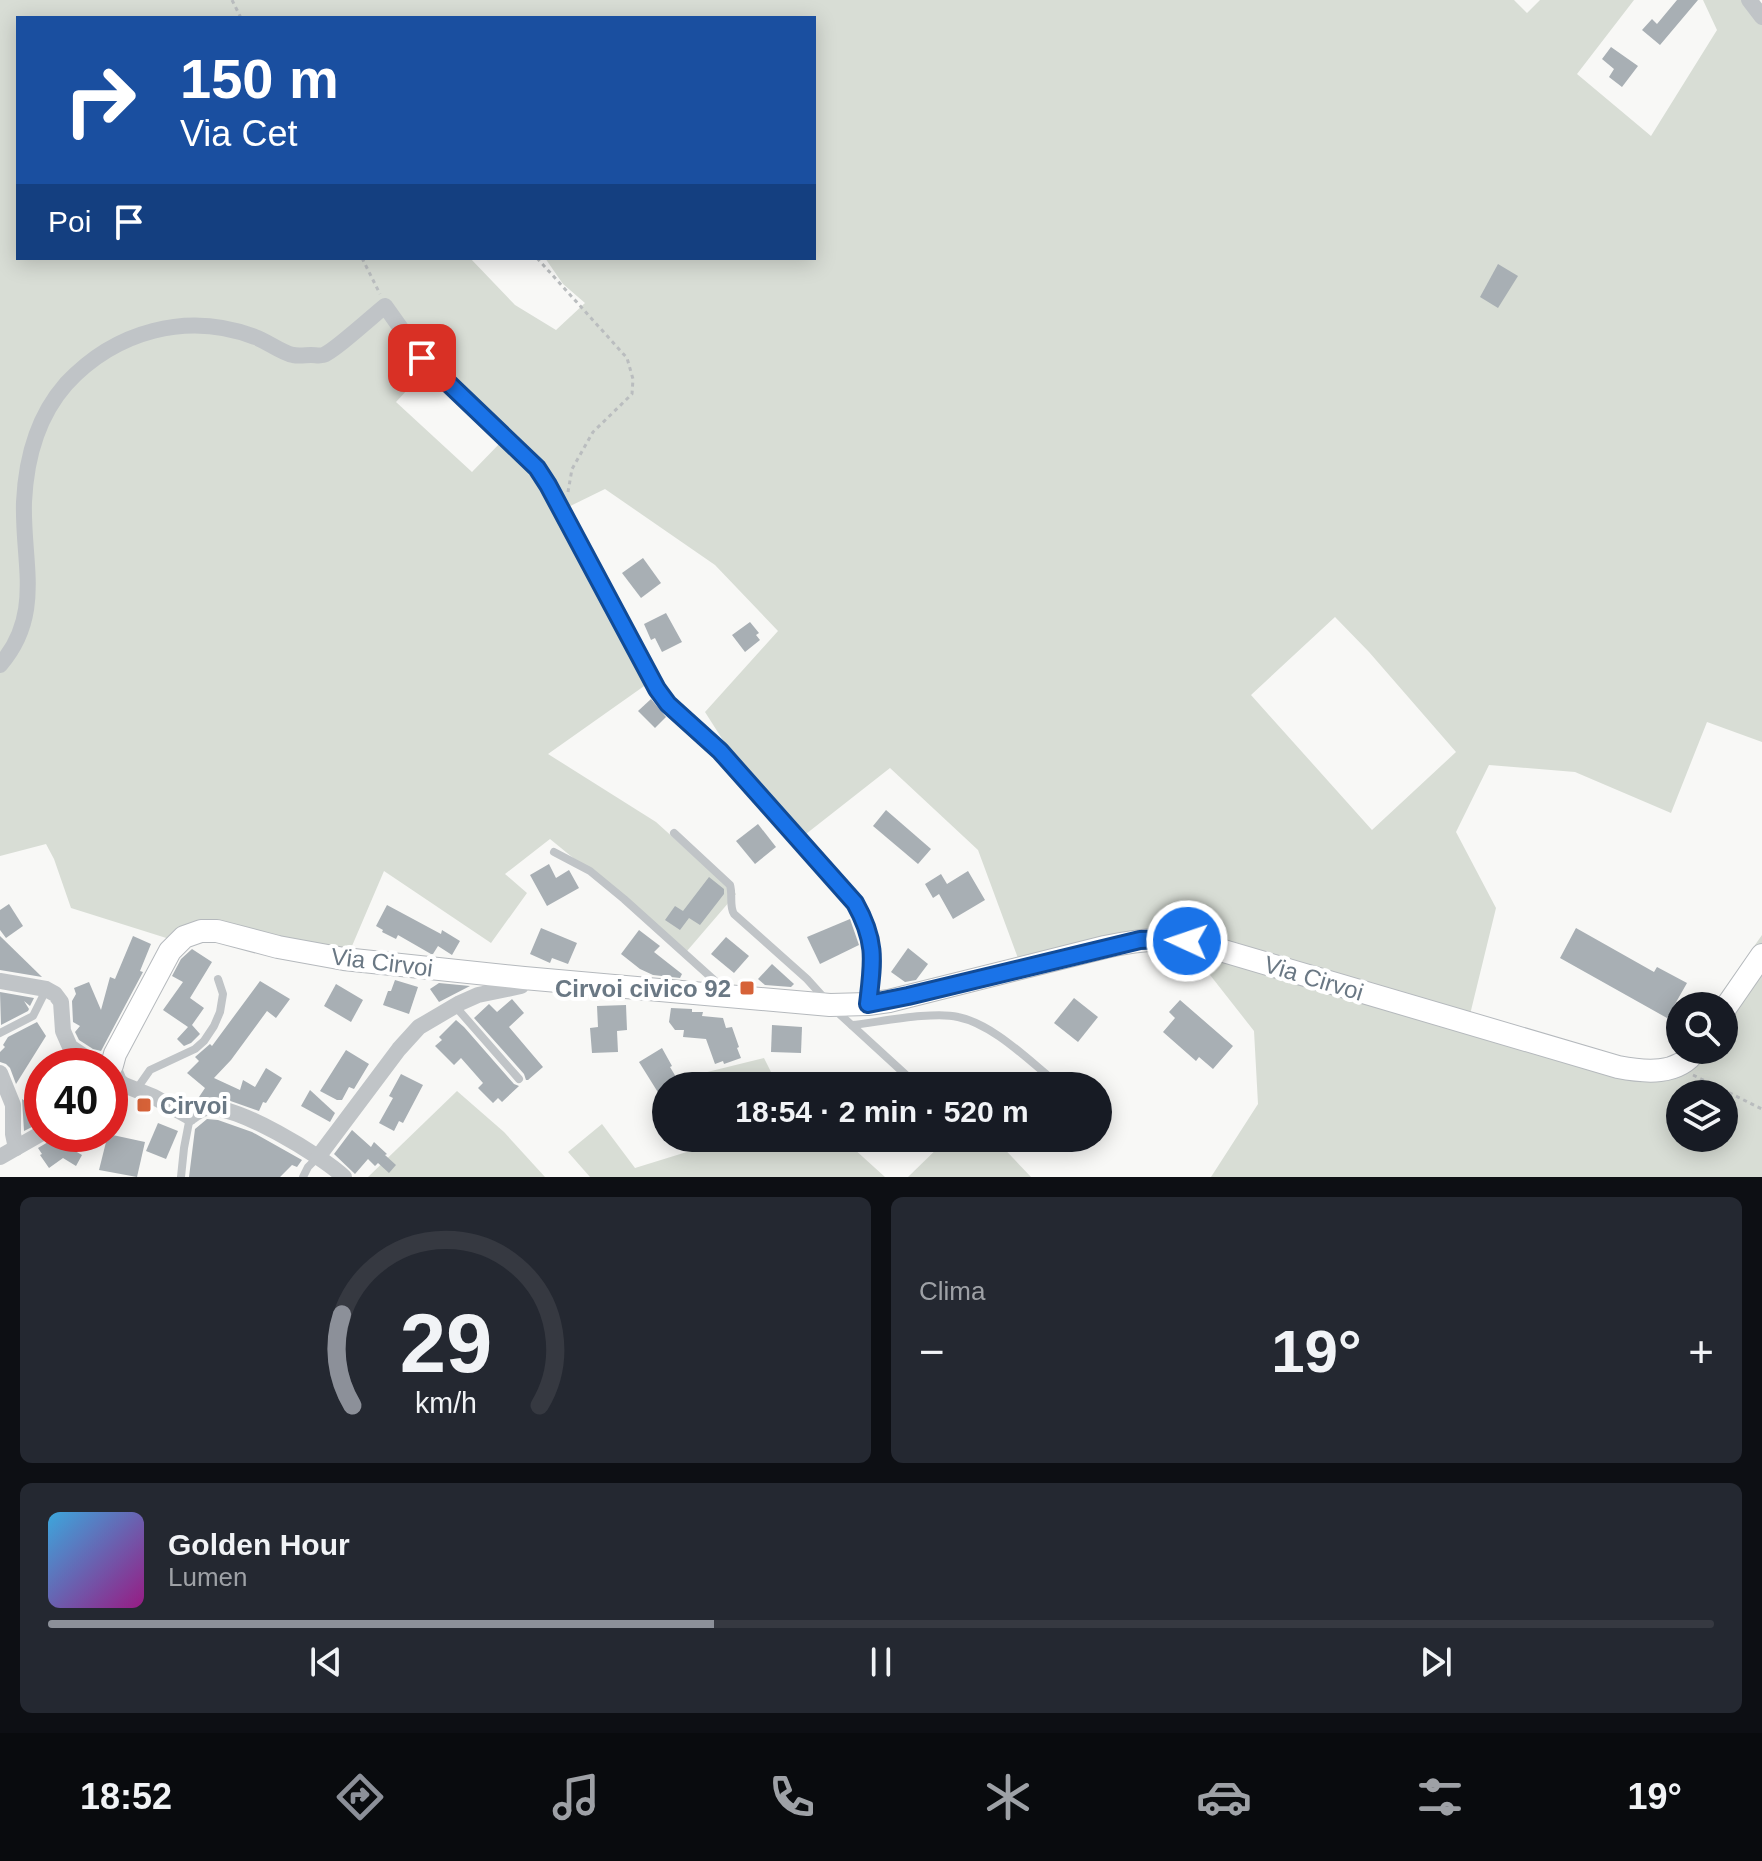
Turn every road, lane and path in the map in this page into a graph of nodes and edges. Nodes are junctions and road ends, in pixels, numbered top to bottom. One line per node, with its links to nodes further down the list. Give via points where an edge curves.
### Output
1 (1749, 0): 2 (street)
2 (1762, 17)
3 (363, 260): 5 (path)
4 (539, 260): 6 (path, via 627,358 633,379 632,394 593,432 572,469)
5 (385, 306): 6 (street, via 422,358 537,468); 7 (street, via 325,355 292,355 255,337 202,326 140,334 85,366 48,408 36,433 24,504 24,624)
6 (564, 515): 17 (street, via 668,704 720,751 855,903 873,952)
7 (0, 665)
8 (674, 833): 18 (lane, via 730,885 734,914)
9 (554, 852): 16 (lane, via 590,871)
10 (1762, 955): 15 (street)
11 (524, 978): 16 (street, Via Cirvoi); 19 (street, via 521,986); 23 (street, Via Cirvoi, via 344,959 201,931 184,937 170,951)
12 (218, 979): 30 (lane, via 223,994 220,1012 204,1041)
13 (0, 981): 14 (street)
14 (46, 989): 21 (lane, via 33,1016); 22 (street, via 61,1002 63,1031)
15 (1736, 992)
16 (732, 996): 18 (street, Via Cirvoi)
17 (868, 1004): 18 (street, Via Cirvoi); 25 (street, Via Cirvoi, via 1105,947 1164,939 1210,947 1618,1067 1644,1072)
18 (830, 1005): 20 (lane)
19 (455, 1006): 29 (lane); 37 (street, via 419,1027 399,1049)
20 (852, 1025): 26 (lane); 27 (lane, via 957,1016 990,1030)
21 (0, 1033)
22 (72, 1048)
23 (118, 1048)
24 (1679, 1064): 25 (street)
25 (1675, 1066): 32 (path)
26 (903, 1072)
27 (1043, 1072)
28 (0, 1073): 35 (street, via 13,1105)
29 (519, 1079)
30 (128, 1086)
31 (128, 1091): 33 (street, via 154,1097)
32 (1762, 1109)
33 (190, 1117): 37 (street, via 204,1108 230,1110); 38 (lane)
34 (24, 1143): 35 (street)
35 (16, 1148): 36 (street)
36 (0, 1157)
37 (318, 1157): 39 (lane); 40 (street)
38 (181, 1177)
39 (303, 1177)
40 (344, 1177)

